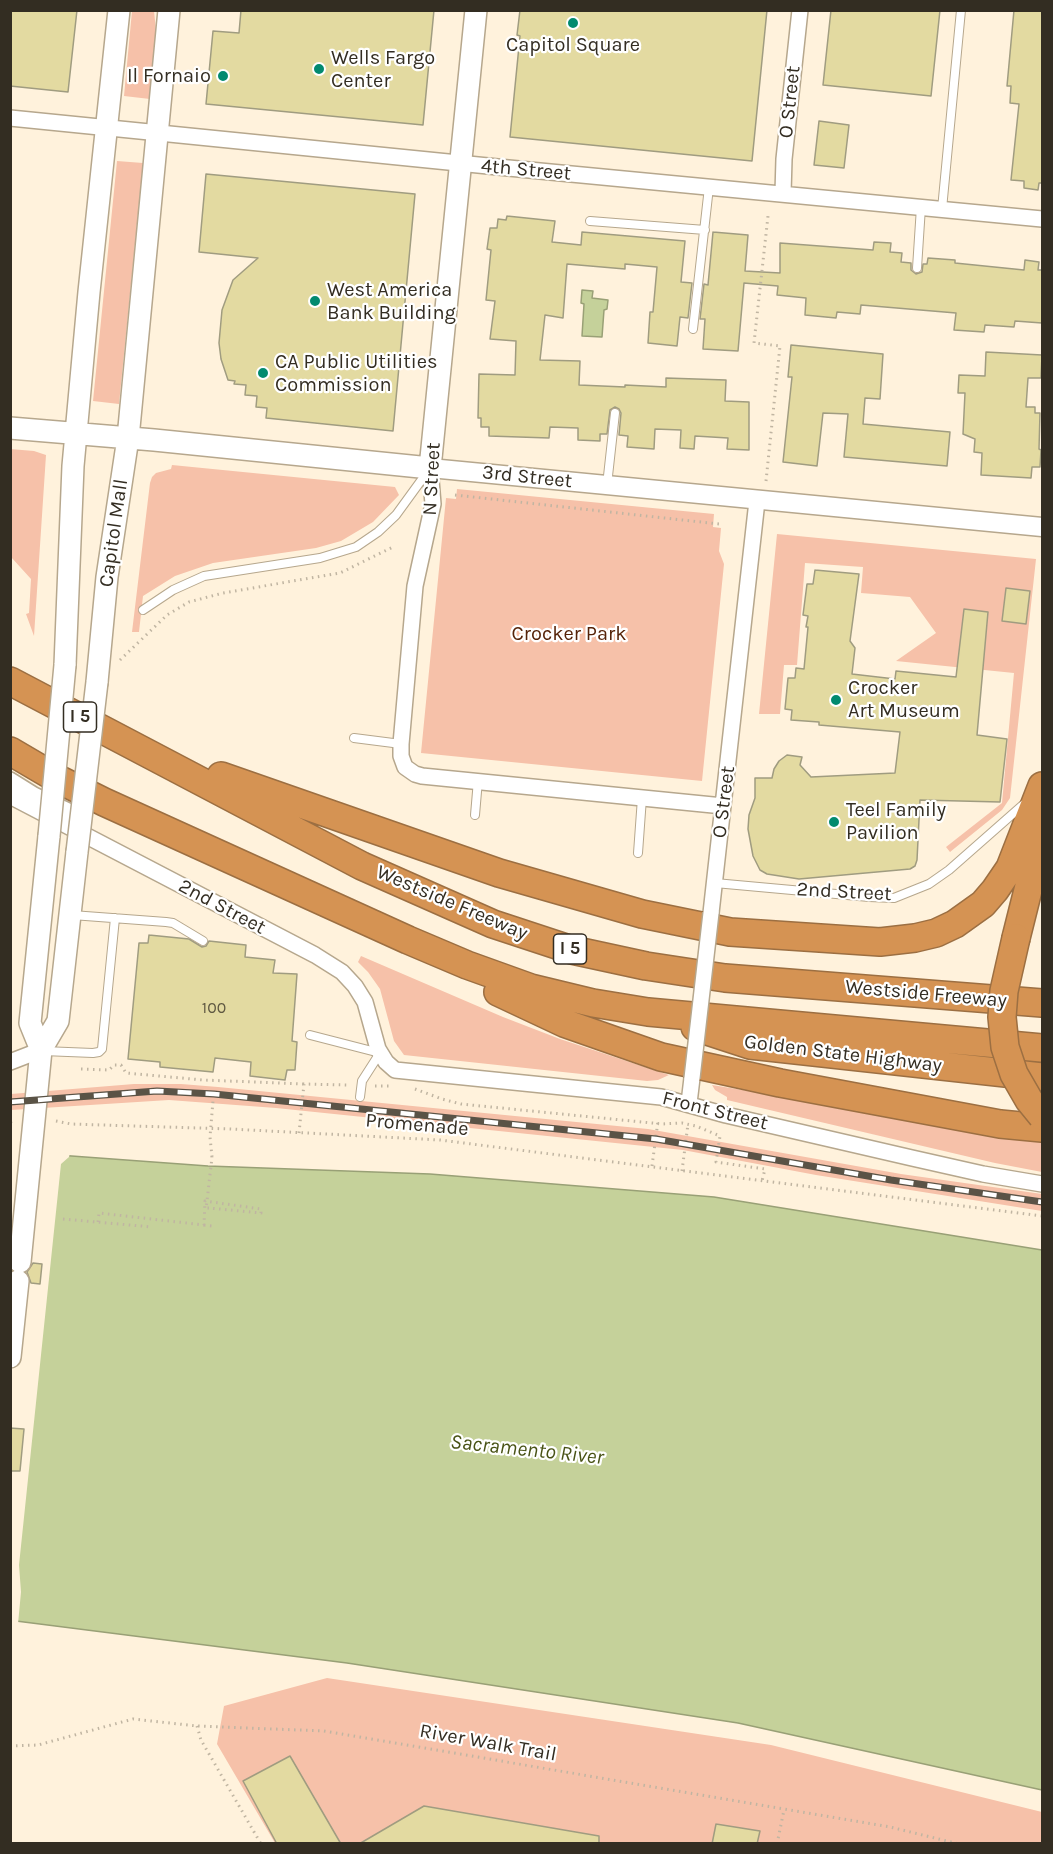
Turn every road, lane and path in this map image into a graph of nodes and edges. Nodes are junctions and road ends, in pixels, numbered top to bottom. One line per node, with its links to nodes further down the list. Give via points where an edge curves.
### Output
1 (118, 10): 7 (main road, Capitol Mall)
2 (169, 10): 8 (main road, Capitol Mall)
3 (476, 10): 9 (main road, N Street)
4 (800, 10): 11 (street, O Street)
5 (961, 10): 13 (lane)
6 (10, 118): 7 (street, 4th Street)
7 (107, 129): 8 (street, 4th Street); 22 (main road, Capitol Mall)
8 (156, 133): 9 (street, 4th Street); 23 (main road, Capitol Mall)
9 (462, 164): 10 (street, 4th Street); 24 (main road, N Street)
10 (709, 186): 11 (street, 4th Street); 17 (lane)
11 (783, 193): 12 (street, 4th Street)
12 (921, 207): 13 (street, 4th Street); 18 (lane)
13 (942, 209): 15 (street, 4th Street)
14 (768, 216): 25 (path, via 754,344 780,346)
15 (1042, 219)
16 (590, 221): 17 (lane)
17 (705, 230): 19 (lane)
18 (917, 268)
19 (693, 329)
20 (615, 413): 26 (lane)
21 (10, 428): 22 (main road, 3rd Street)
22 (76, 433): 23 (main road, 3rd Street); 44 (main road, Capitol Mall, bridge, via 65,665)
23 (128, 438): 24 (main road, 3rd Street); 48 (main road, Capitol Mall, bridge, via 107,578)
24 (430, 468): 26 (street, 3rd Street); 32 (lane, via 396,515 356,547 320,558 204,576 172,590); 36 (street, N Street, via 433,504 416,576)
25 (766, 481)
26 (607, 485): 28 (street, 3rd Street)
27 (455, 495): 29 (path)
28 (757, 501): 30 (street, 3rd Street); 45 (street, O Street)
29 (719, 524)
30 (1042, 527)
31 (395, 546): 33 (path, via 340,573 189,602 166,615)
32 (143, 610)
33 (120, 660)
34 (14, 681): 37 (highway, Westside Freeway / I 5)
35 (354, 738): 36 (lane)
36 (401, 744): 40 (street, N Street, via 405,767 415,774)
37 (139, 747): 41 (highway, via 500,873 642,914 730,932 880,942 936,933 983,904 1010,868); 55 (highway, Westside Freeway / I 5, via 373,871 493,924 572,950 725,978)
38 (10, 751): 53 (highway, I 5, via 104,802)
39 (10, 780): 44 (street)
40 (477, 780): 43 (street); 47 (lane)
41 (1042, 786): 46 (highway); 50 (lane, 2nd Street, via 949,870 929,884 894,898)
42 (10, 796): 60 (street, 2nd Street, via 334,966 365,1002)
43 (642, 798): 45 (street); 49 (lane)
44 (52, 803): 48 (street); 59 (main road, Capitol Mall, bridge, via 30,1023)
45 (723, 806): 50 (street, O Street)
46 (1041, 814): 75 (highway, bridge, via 1036,854 1004,990 1002,1017 1005,1047 1014,1074)
47 (475, 815)
48 (81, 817): 51 (main road, Capitol Mall, bridge)
49 (638, 853)
50 (715, 883): 73 (street, O Street, bridge)
51 (70, 915): 52 (lane); 59 (main road, Capitol Mall, via 58,1021)
52 (115, 918): 54 (lane, via 173,923); 59 (lane, via 102,1049 93,1053)
53 (408, 940): 56 (highway, I 5, via 531,988); 80 (highway, via 480,983 564,1023 661,1057 1000,1124)
54 (203, 941)
55 (1042, 1004)
56 (648, 1012): 58 (highway, I 5); 63 (highway, Golden State Highway, via 750,1045)
57 (310, 1035): 60 (lane)
58 (1042, 1048)
59 (41, 1050): 61 (street); 93 (main road, Capitol Mall)
60 (383, 1058): 71 (lane, via 362,1081); 73 (street, Front Street, via 400,1071 655,1096)
61 (10, 1062)
62 (81, 1069): 64 (path, via 109,1070 121,1065 126,1073)
63 (1042, 1077)
64 (215, 1080): 65 (path); 70 (path)
65 (304, 1084): 66 (path); 82 (path)
66 (347, 1085)
67 (375, 1086): 68 (path)
68 (397, 1086)
69 (406, 1087): 77 (path, via 461,1104)
70 (214, 1088)
71 (360, 1097)
72 (213, 1101): 81 (path)
73 (689, 1103): 86 (street, Front Street, via 912,1158)
74 (11, 1116): 78 (path)
75 (1042, 1116)
76 (56, 1120): 81 (path, Promenade, via 71,1124)
77 (657, 1122): 79 (path); 83 (path)
78 (11, 1123)
79 (688, 1124): 84 (path); 85 (path, via 720,1136 716,1162 765,1169)
80 (1042, 1128)
81 (211, 1129): 82 (path, Promenade); 90 (path, bridge, via 212,1157 207,1201 206,1208 261,1214 261,1209 205,1201)
82 (299, 1133): 83 (path, Promenade, via 441,1140)
83 (652, 1167): 84 (path, Promenade)
84 (682, 1171): 85 (path, Promenade)
85 (762, 1181): 87 (path, Promenade)
86 (1042, 1184)
87 (1042, 1216)
88 (63, 1219): 89 (path)
89 (98, 1222): 90 (path, via 99,1213); 92 (path)
90 (204, 1225): 91 (path)
91 (212, 1226)
92 (152, 1227)
93 (10, 1357)
94 (197, 1726): 95 (path, River Walk Trail, via 132,1719 38,1745); 96 (path, River Walk Trail, via 324,1731); 97 (path, via 201,1740)
95 (10, 1746)
96 (784, 1809): 98 (path); 99 (path, River Walk Trail, via 890,1827)
97 (261, 1844)
98 (777, 1844)
99 (959, 1844)

